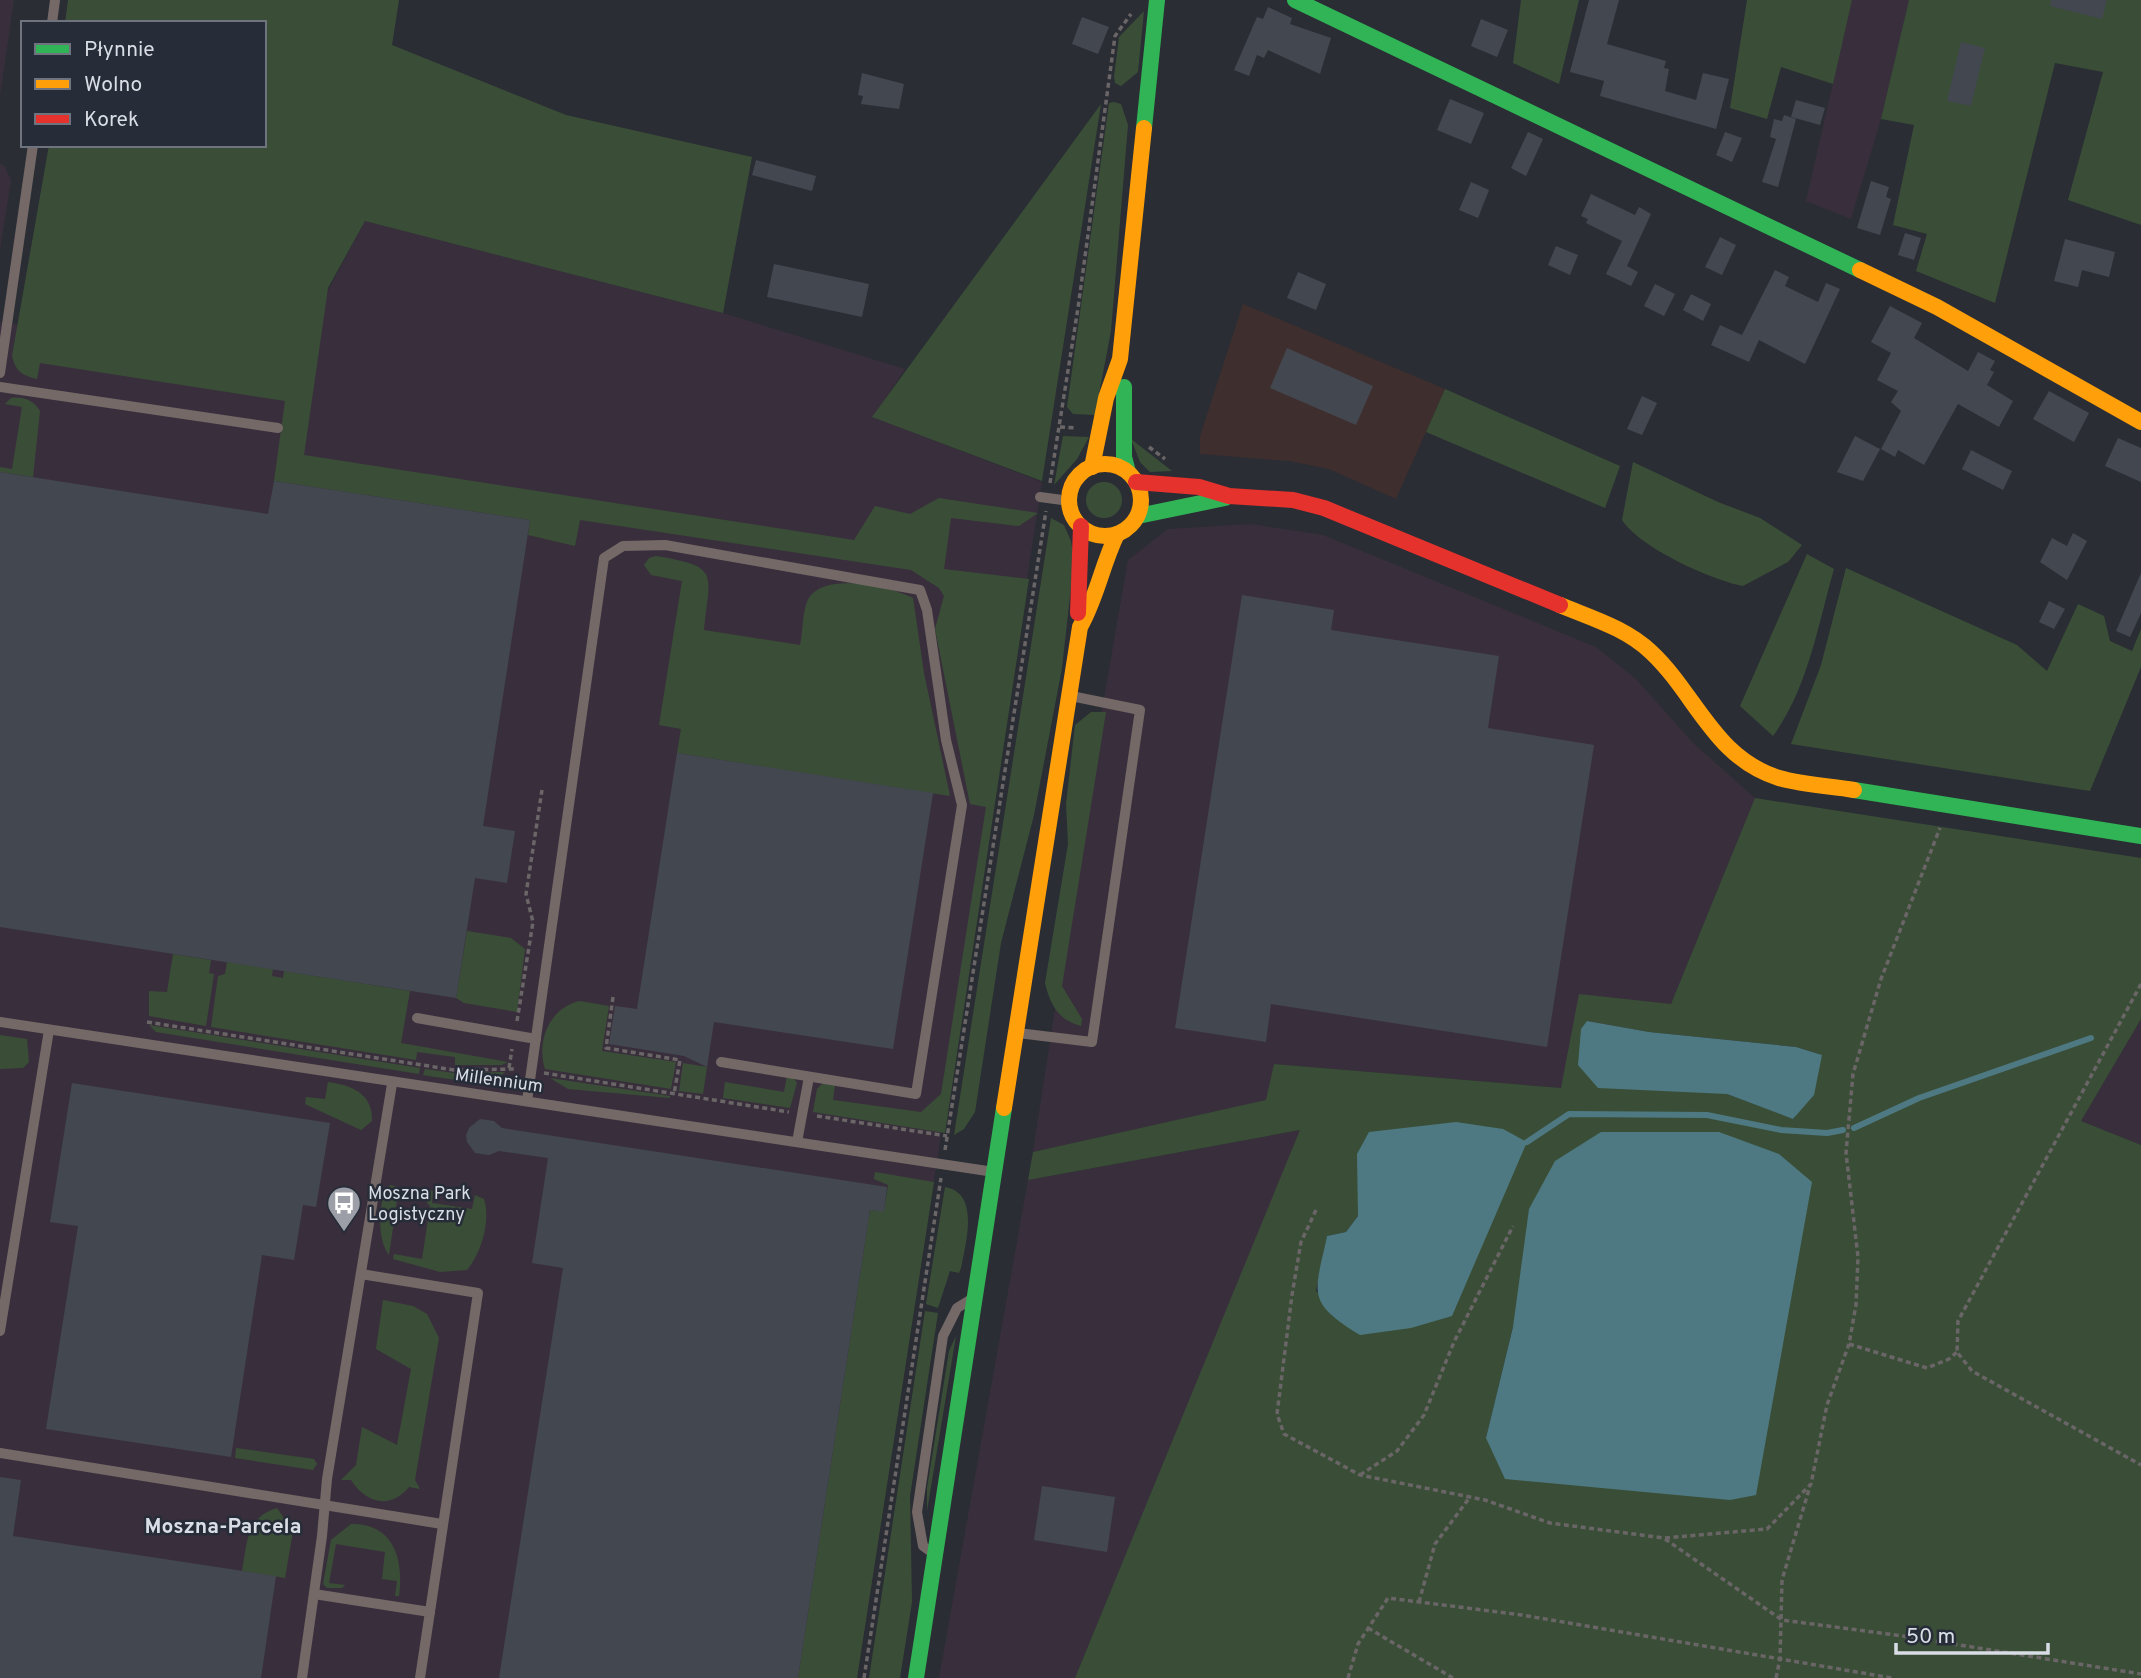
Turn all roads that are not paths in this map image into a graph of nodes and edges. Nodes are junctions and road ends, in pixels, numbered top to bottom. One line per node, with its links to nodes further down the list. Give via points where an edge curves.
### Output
1 (55, 0): 4 (lane)
2 (1157, 0): 6 (street)
3 (1295, 0): 9 (street, via 1937,307)
4 (52, 21)
5 (33, 147): 7 (lane)
6 (1120, 359): 11 (street, via 1106,398); 12 (street, via 1124,457)
7 (0, 373)
8 (0, 387): 10 (lane)
9 (2141, 422)
10 (278, 428)
11 (1092, 467): 12 (street, via 1111,465); 15 (street, via 1076,481)
12 (1132, 477): 13 (street); 16 (street, via 1141,495)
13 (1228, 496): 16 (street, via 1201,507); 21 (street, via 1293,500 1324,508 1617,628 1651,652 1719,740 1779,778)
14 (1044, 498): 15 (lane)
15 (1070, 501): 17 (street)
16 (1138, 516): 18 (street)
17 (1081, 526): 18 (street, via 1098,535); 19 (street, via 1076,600)
18 (1117, 534): 19 (street, via 1093,604)
19 (1080, 627): 20 (street)
20 (1068, 695): 25 (street); 25 (lane, via 1140,710 1092,1042)
21 (2141, 836)
22 (417, 1018): 26 (lane)
23 (0, 1022): 24 (lane, Millennium)
24 (49, 1030): 29 (lane, Millennium); 35 (lane)
25 (1016, 1033): 32 (street)
26 (536, 1039): 28 (lane, via 604,558 623,545 665,545 920,590 927,610 946,740 962,805 916,1094); 30 (lane)
27 (721, 1062): 28 (lane)
28 (809, 1076): 31 (lane)
29 (392, 1084): 30 (lane, Millennium); 33 (lane)
30 (527, 1101): 31 (lane, Millennium)
31 (797, 1142): 32 (lane, Millennium)
32 (994, 1172): 34 (street)
33 (361, 1274): 37 (lane); 38 (lane, via 478,1293)
34 (975, 1297): 39 (street); 39 (lane, via 957,1308 943,1336 917,1512 923,1546)
35 (0, 1331)
36 (0, 1453): 37 (lane)
37 (325, 1503): 38 (lane); 40 (lane)
38 (442, 1524): 41 (lane)
39 (936, 1555): 44 (street)
40 (314, 1594): 41 (lane); 42 (lane)
41 (430, 1612): 43 (lane)
42 (302, 1678)
43 (420, 1678)
44 (916, 1678)

